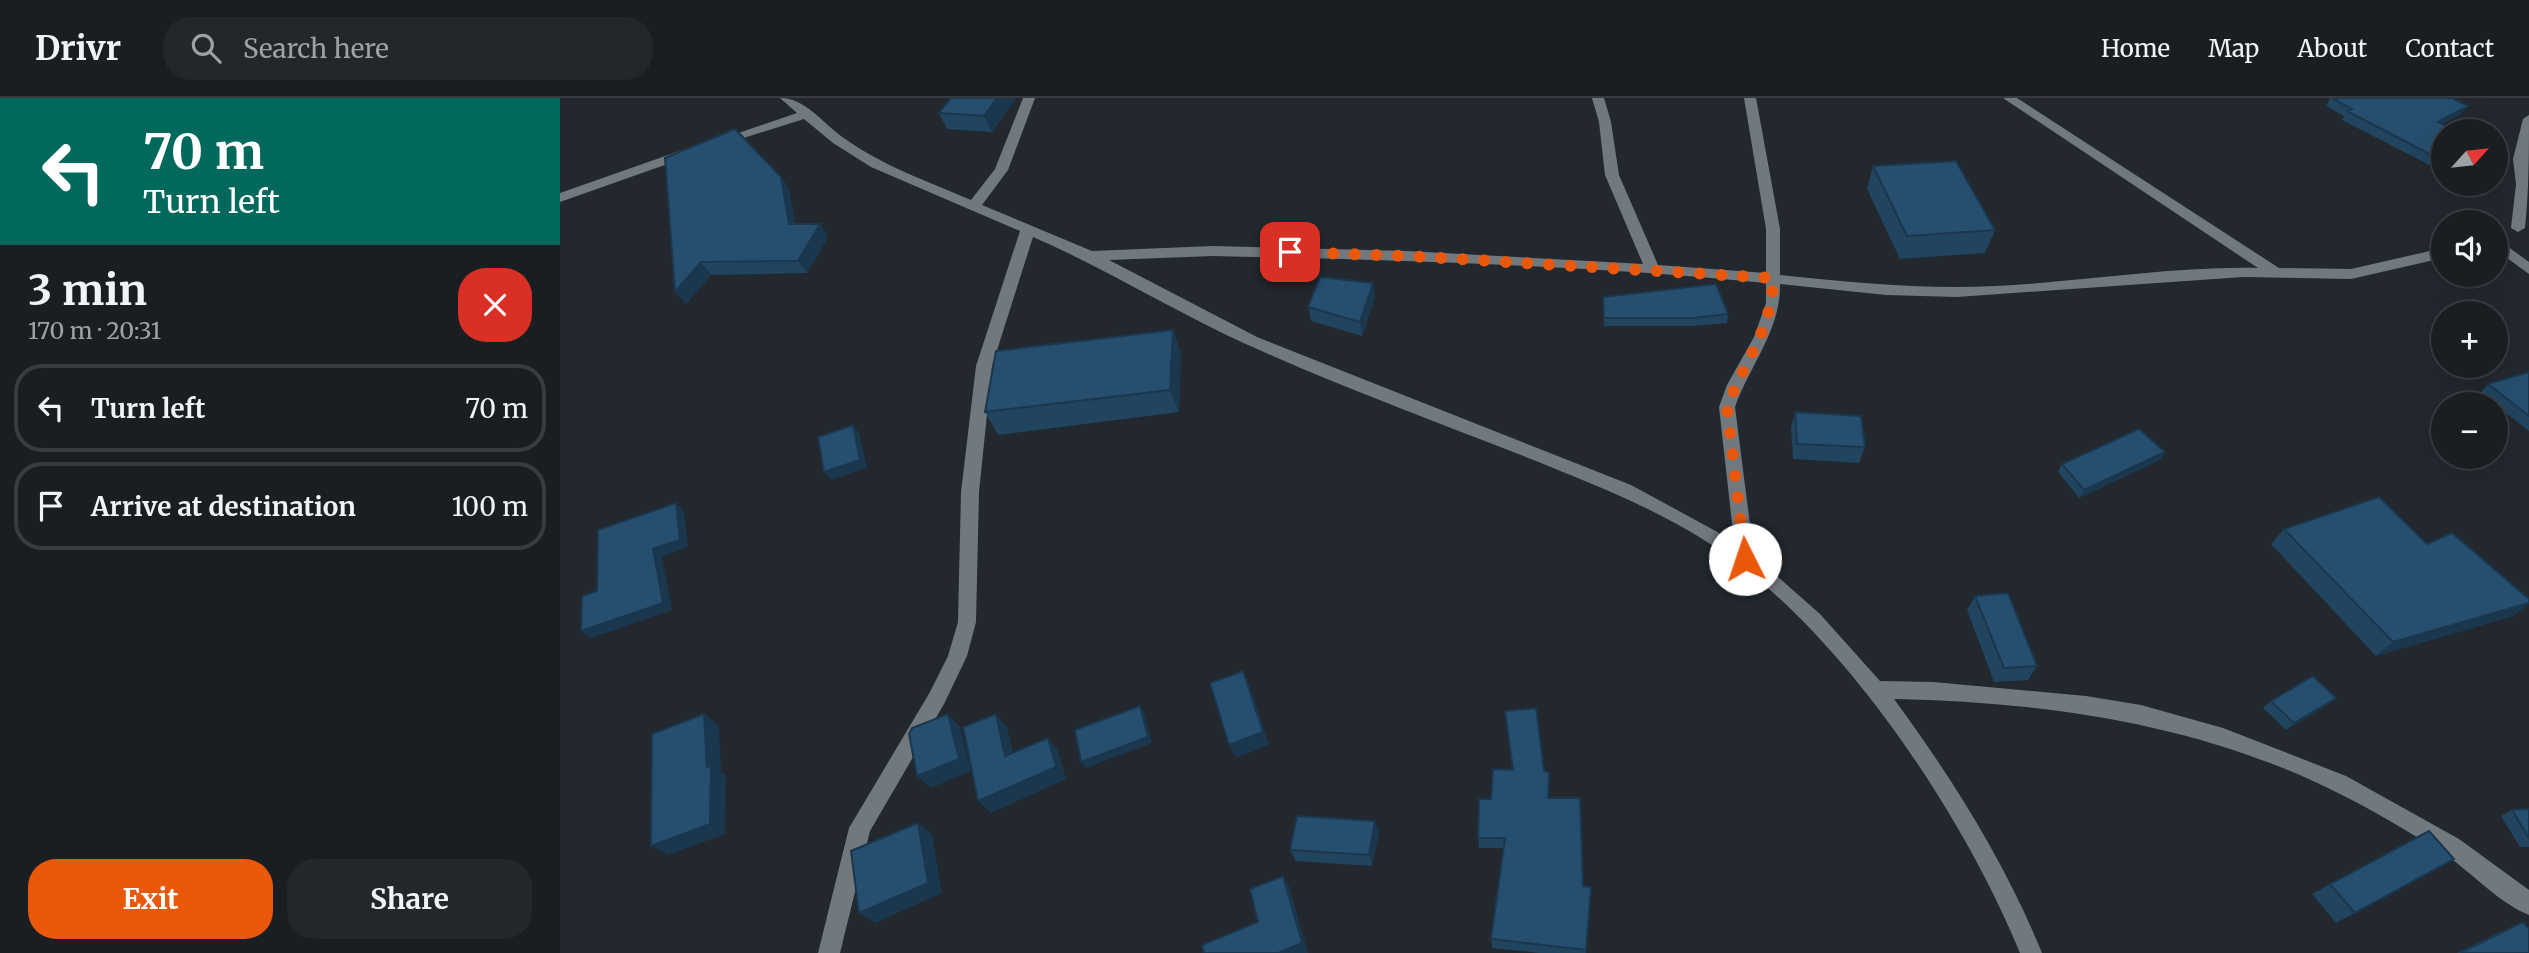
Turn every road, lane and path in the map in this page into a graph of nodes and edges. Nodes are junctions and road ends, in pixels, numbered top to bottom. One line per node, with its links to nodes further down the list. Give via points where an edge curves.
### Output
1 (786, 98): 6 (street)
2 (1029, 98): 9 (street, via 1001,170)
3 (1598, 98): 16 (street, via 1612,176)
4 (1750, 98): 18 (street, via 1773,229)
5 (2008, 98): 17 (street)
6 (808, 114): 8 (street); 9 (street, via 876,164)
7 (2529, 119): 10 (street, via 2521,159)
8 (560, 198)
9 (974, 206): 11 (street)
10 (2523, 226)
11 (1028, 229): 13 (street); 22 (street, via 984,366 970,492 964,633 937,698 860,828)
12 (2508, 252): 15 (street)
13 (1090, 256): 16 (street, via 1263,251); 19 (street, via 1252,341 1625,490)
14 (2431, 256): 17 (street, via 2351,274)
15 (2529, 269)
16 (1653, 270): 18 (street)
17 (2276, 272): 18 (street, via 1957,292)
18 (1773, 278): 19 (street, via 1773,303 1762,337 1727,407)
19 (1745, 559): 20 (street, via 1836,645)
20 (1872, 690): 21 (street, via 2086,705 2141,714 2223,737 2339,783 2451,846); 23 (street, via 1913,740 1960,813)
21 (2529, 904)
22 (829, 953)
23 (2031, 953)

